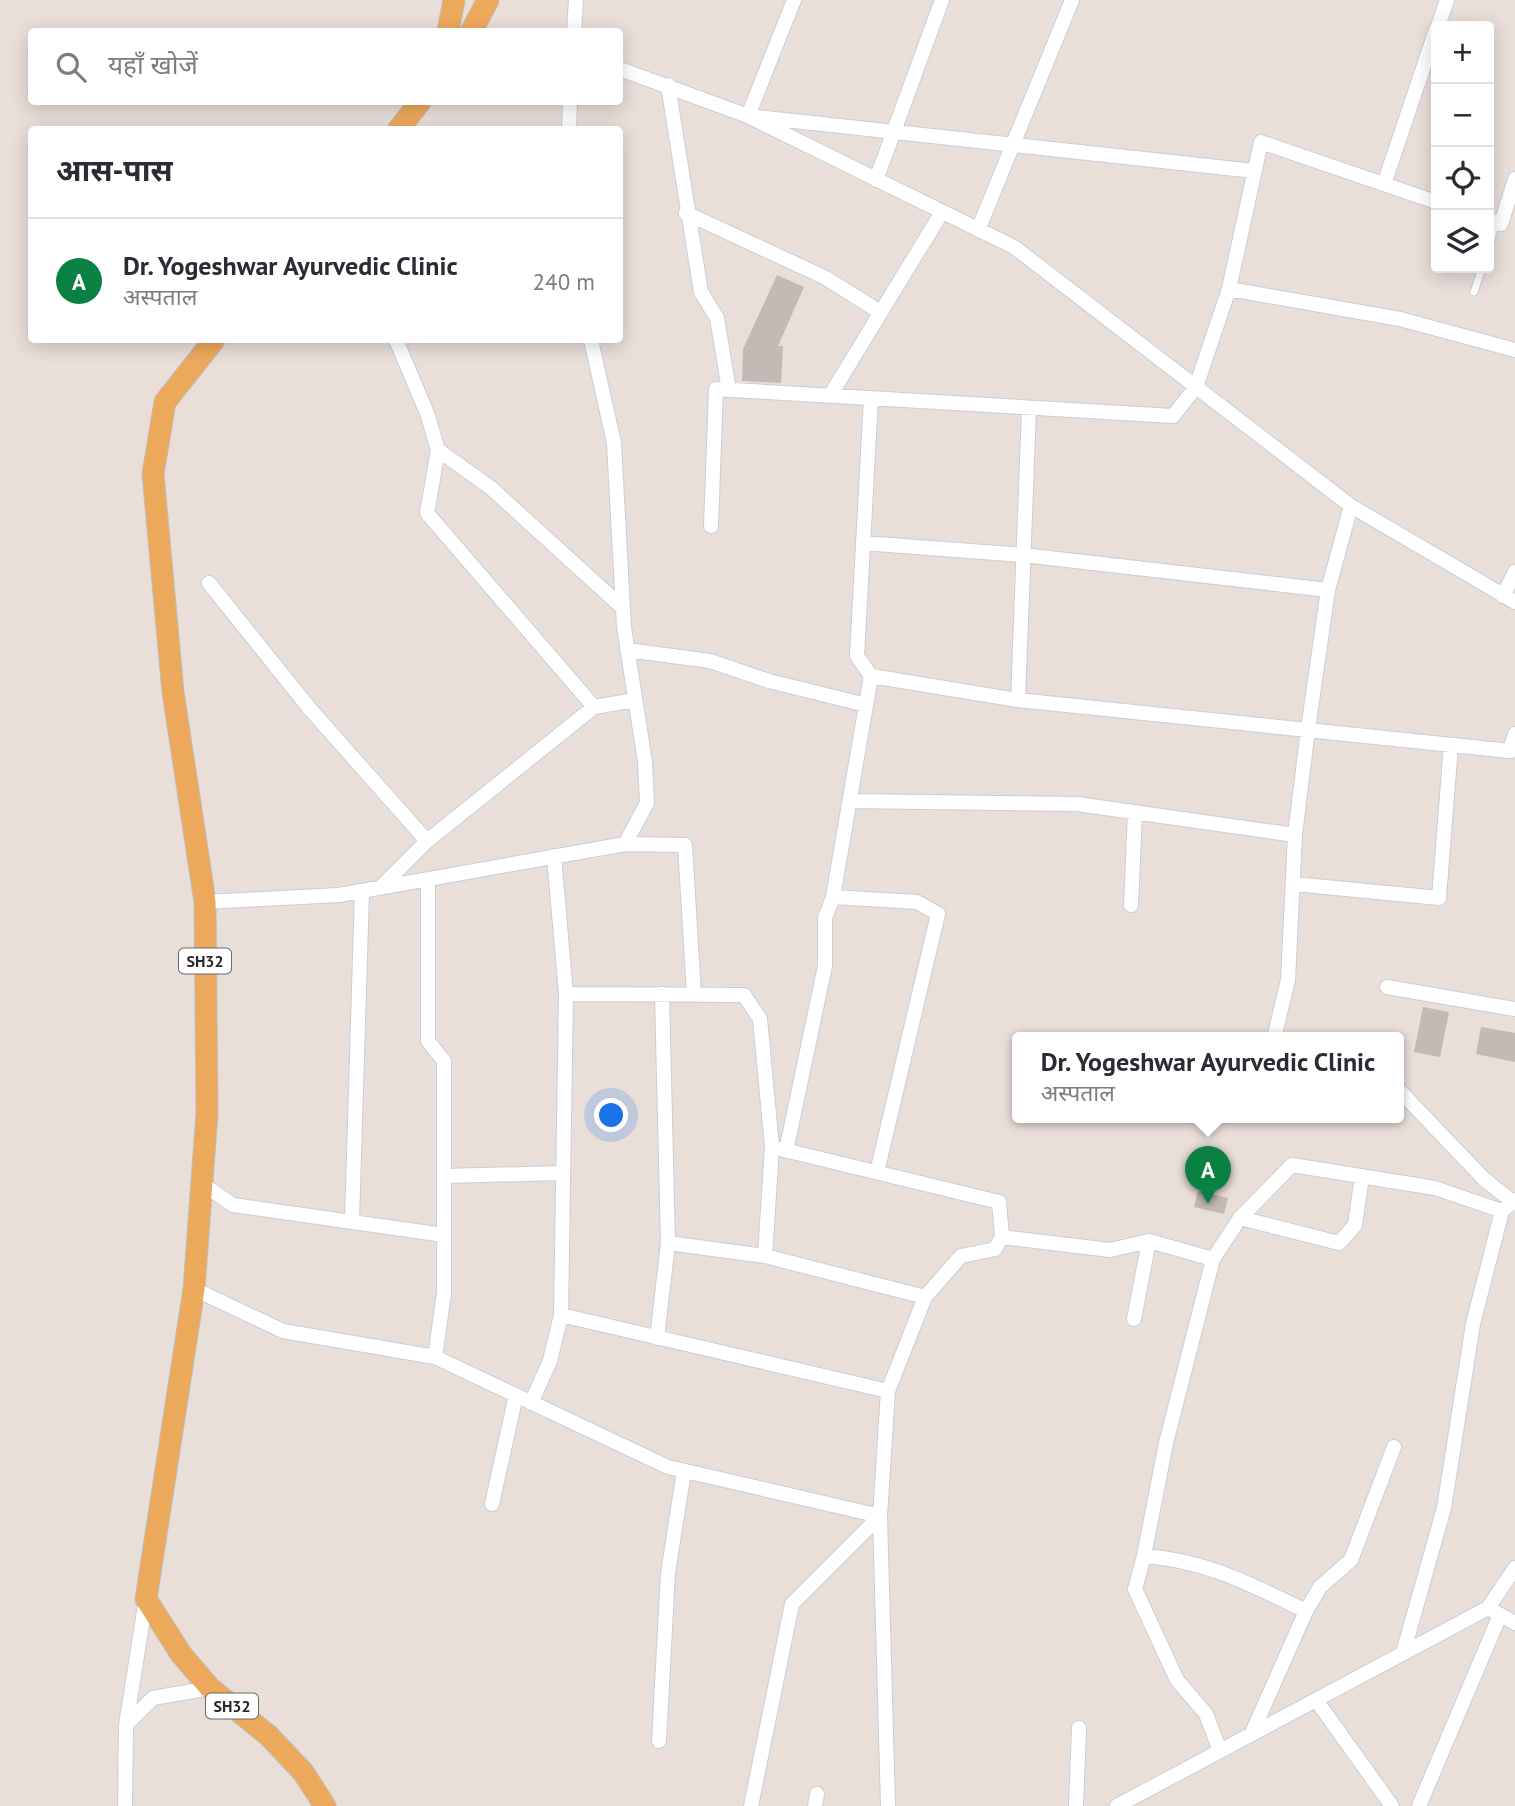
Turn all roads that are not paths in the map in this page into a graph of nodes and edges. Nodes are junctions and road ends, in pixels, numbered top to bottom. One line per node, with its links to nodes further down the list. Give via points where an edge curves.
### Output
1 (454, 0): 9 (main road)
2 (488, 0): 10 (main road)
3 (576, 0): 11 (street)
4 (794, 0): 17 (street)
5 (942, 0): 20 (street)
6 (1072, 0): 21 (street)
7 (1447, 0): 8 (street)
8 (1440, 21)
9 (449, 28)
10 (473, 28)
11 (574, 28)
12 (1431, 46): 25 (street)
13 (623, 70): 14 (street)
14 (668, 85): 17 (street); 28 (street)
15 (419, 105): 18 (main road)
16 (570, 105): 19 (street)
17 (748, 116): 20 (street); 24 (street)
18 (401, 126)
19 (569, 126)
20 (894, 131): 21 (street); 24 (street)
21 (1014, 145): 22 (street); 30 (street)
22 (1254, 171): 25 (street, via 1261,142); 32 (street)
23 (1515, 179): 29 (street, via 1501,224)
24 (876, 180): 27 (street)
25 (1384, 184): 26 (street)
26 (1431, 200)
27 (942, 212): 30 (street); 34 (street)
28 (686, 213): 34 (street, via 826,278); 40 (street, via 701,292 717,318)
29 (1494, 222)
30 (978, 230): 39 (street, via 1014,247)
31 (1480, 273): 33 (lane)
32 (1229, 289): 38 (street, via 1400,319); 39 (street)
33 (1474, 292)
34 (880, 312): 41 (street)
35 (212, 343): 74 (main road, SH32, via 165,402 153,474 173,692)
36 (397, 343): 44 (street)
37 (592, 343): 53 (street, via 614,443)
38 (1515, 350)
39 (1196, 387): 43 (street, via 1172,416); 45 (street)
40 (729, 390): 41 (street); 46 (street, via 716,389)
41 (831, 394): 42 (street)
42 (870, 398): 43 (street); 47 (street)
43 (1029, 408): 48 (street)
44 (438, 450): 53 (street, via 491,488); 59 (street, via 427,513)
45 (1351, 506): 51 (street); 52 (street)
46 (711, 526)
47 (863, 543): 48 (street); 55 (street, via 857,656)
48 (1023, 555): 51 (street); 57 (street)
49 (1515, 572): 52 (street)
50 (209, 583): 66 (street, via 310,709)
51 (1328, 590): 60 (street)
52 (1509, 599)
53 (623, 608): 54 (street)
54 (627, 650): 56 (street); 58 (street, via 710,661)
55 (870, 676): 57 (street); 58 (street)
56 (635, 699): 59 (street); 67 (street, via 647,803)
57 (1018, 700): 60 (street)
58 (866, 705): 63 (street)
59 (594, 707): 66 (street)
60 (1308, 729): 62 (street); 65 (street)
61 (1515, 734): 62 (street, via 1510,751)
62 (1451, 745): 70 (street, via 1439,898)
63 (849, 801): 64 (street, via 1077,804); 73 (street)
64 (1135, 812): 65 (street); 75 (street)
65 (1295, 835): 70 (street)
66 (427, 841): 71 (street)
67 (625, 844): 68 (street); 79 (street, via 685,845)
68 (554, 856): 69 (street); 77 (street)
69 (428, 878): 71 (street); 86 (street, via 428,1041 444,1061)
70 (1294, 884): 81 (street, via 1288,980)
71 (381, 887): 72 (street)
72 (362, 891): 74 (street); 91 (street)
73 (834, 897): 83 (street, via 825,918 825,966); 84 (street, via 917,902 938,914)
74 (205, 902): 88 (main road, SH32, via 207,1113)
75 (1131, 905)
76 (1387, 986): 80 (street)
77 (566, 993): 78 (street); 85 (street)
78 (662, 994): 79 (street); 95 (street)
79 (694, 994): 83 (street, via 744,995 760,1020)
80 (1515, 1009)
81 (1275, 1032)
82 (1404, 1095): 89 (street)
83 (779, 1149): 84 (street); 96 (street)
84 (877, 1172): 93 (street, via 999,1202)
85 (563, 1173): 86 (street); 100 (street)
86 (444, 1176): 92 (street)
87 (1362, 1176): 89 (street); 90 (street, via 1292,1165); 90 (street, via 1355,1225 1339,1243)
88 (201, 1183): 91 (street, via 233,1205); 98 (main road, SH32)
89 (1510, 1205): 117 (street, via 1473,1324 1444,1508)
90 (1240, 1218): 97 (street)
91 (352, 1221): 92 (street)
92 (444, 1235): 103 (street, via 444,1293)
93 (1002, 1237): 94 (street, via 1110,1250); 99 (street, via 995,1249 961,1256)
94 (1149, 1241): 97 (street); 101 (street)
95 (668, 1243): 96 (street); 102 (street)
96 (765, 1256): 99 (street)
97 (1213, 1259): 111 (street, via 1166,1443)
98 (194, 1289): 103 (street, via 283,1331); 113 (main road, SH32)
99 (925, 1297): 104 (street)
100 (561, 1315): 102 (street); 106 (street, via 550,1361)
101 (1133, 1319)
102 (657, 1338): 104 (street)
103 (435, 1357): 105 (street)
104 (888, 1391): 110 (street)
105 (516, 1395): 106 (street); 109 (street)
106 (531, 1403): 108 (street)
107 (1394, 1447): 114 (street, via 1351,1560 1320,1587)
108 (684, 1471): 110 (street); 123 (street, via 668,1573)
109 (492, 1504)
110 (880, 1516): 127 (street, via 792,1604); 128 (street)
111 (1144, 1556): 114 (street, via 1181,1559 1230,1574); 124 (street, via 1135,1589 1177,1680 1206,1714)
112 (1515, 1568): 115 (street)
113 (146, 1599): 118 (main road, SH32, via 181,1654); 120 (street)
114 (1306, 1611): 122 (street)
115 (1494, 1611): 116 (street); 117 (street); 132 (street)
116 (1515, 1623)
117 (1403, 1653): 119 (street)
118 (210, 1688): 120 (street, via 153,1698); 126 (main road, SH32, via 269,1736 303,1772)
119 (1315, 1700): 122 (street); 131 (street)
120 (126, 1725): 125 (street)
121 (1079, 1728): 129 (street)
122 (1251, 1735): 124 (street)
123 (659, 1741)
124 (1220, 1751): 130 (street)
125 (125, 1806)
126 (325, 1806)
127 (751, 1806)
128 (888, 1806)
129 (1076, 1806)
130 (1117, 1806)
131 (1392, 1806)
132 (1419, 1806)

